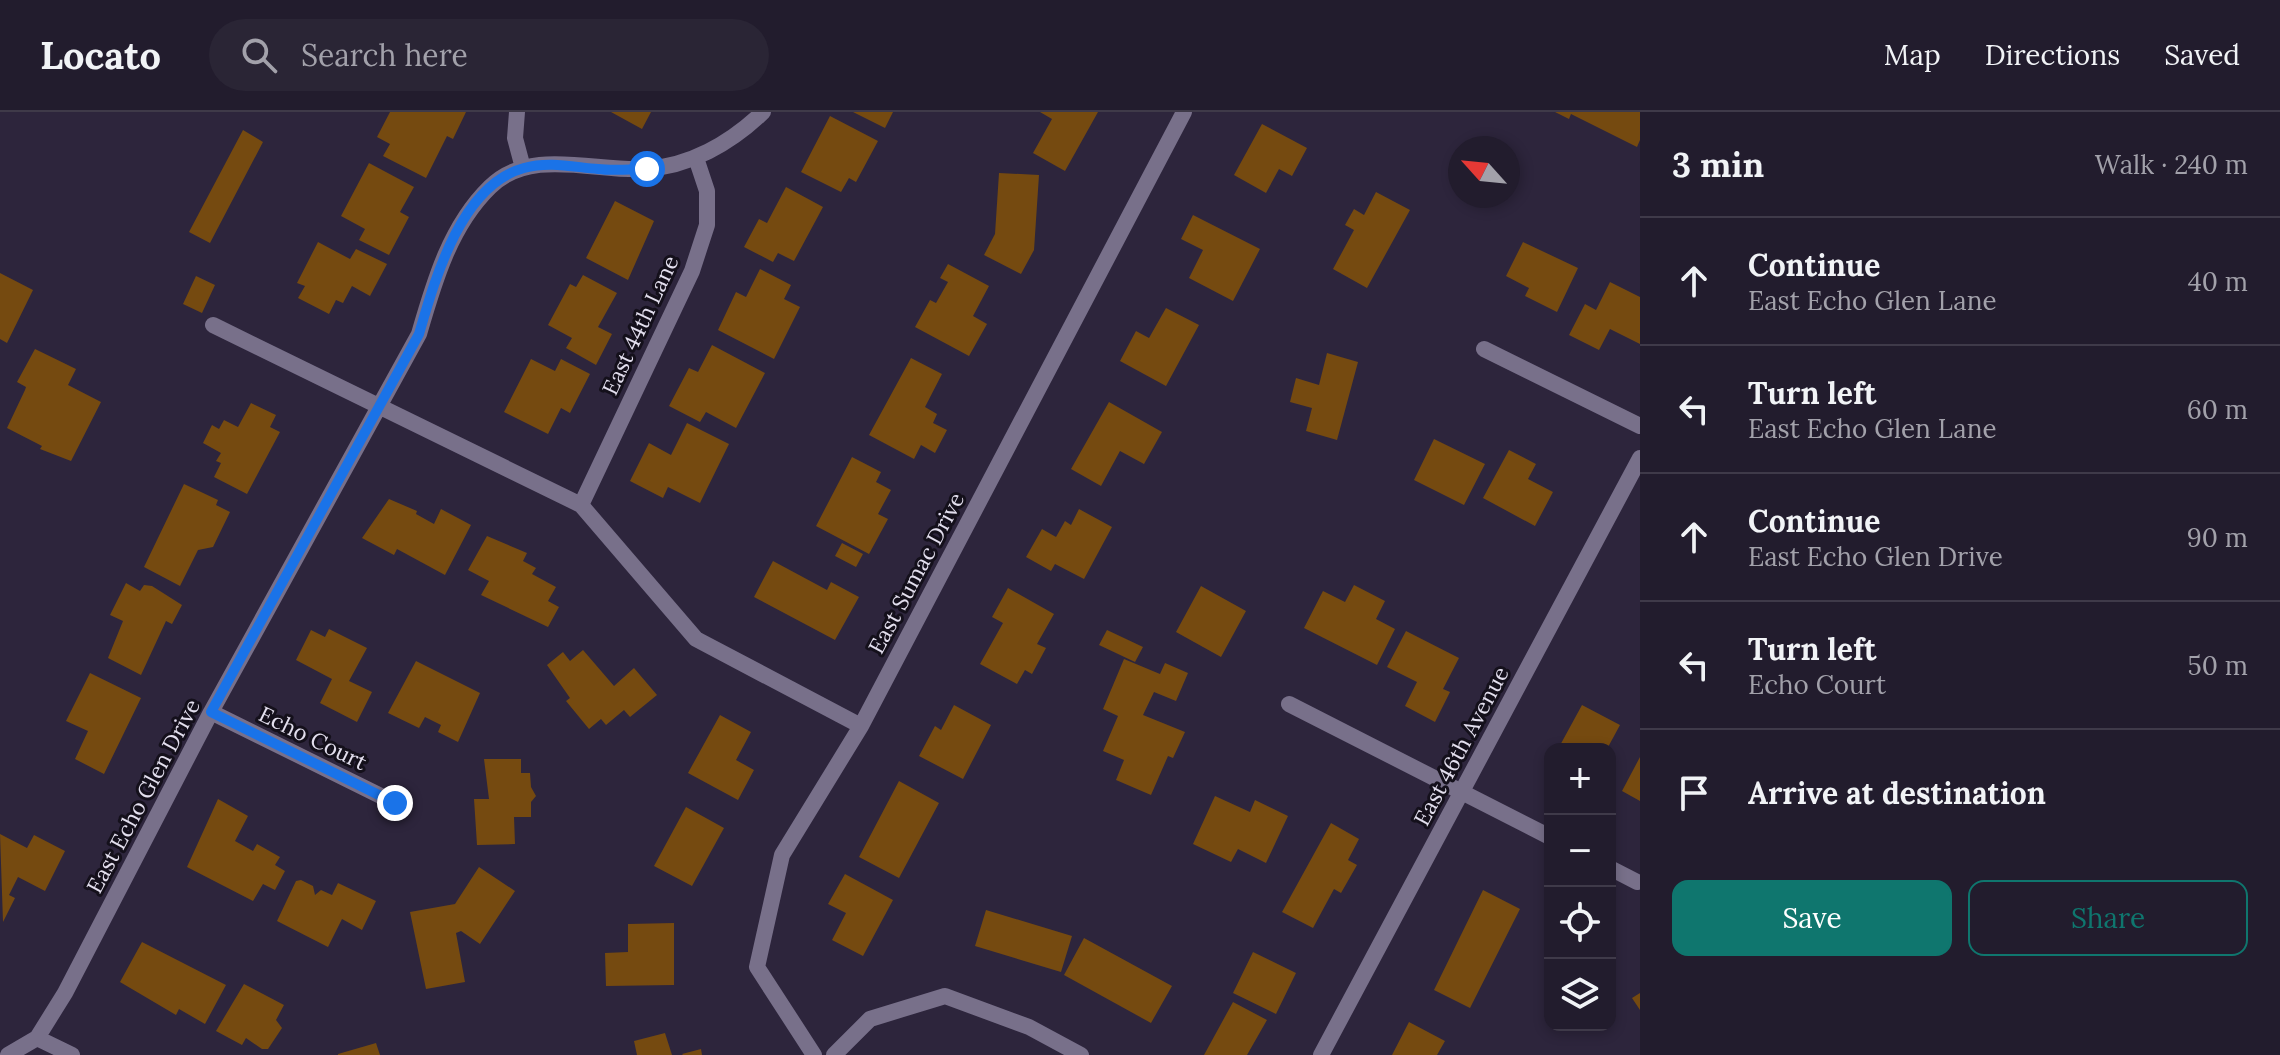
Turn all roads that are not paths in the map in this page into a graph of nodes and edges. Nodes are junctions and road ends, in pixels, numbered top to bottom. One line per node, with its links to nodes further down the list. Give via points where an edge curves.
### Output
1 (517, 112): 5 (street, via 515,138)
2 (763, 112): 4 (street, via 741,133)
3 (1184, 112): 14 (street, East Sumac Drive)
4 (696, 158): 5 (street, via 647,169 562,163); 11 (street, East 44th Lane, via 707,191 707,225 692,271)
5 (523, 168): 8 (street, East Echo Glen Drive, via 492,185 462,223 436,275 419,334)
6 (213, 325): 8 (street)
7 (1484, 349): 9 (street)
8 (380, 405): 11 (street); 13 (street, East Echo Glen Drive)
9 (1640, 426)
10 (1640, 458): 15 (street, East 46th Avenue)
11 (581, 505): 14 (street, via 696,639)
12 (1289, 704): 15 (street)
13 (211, 712): 16 (street, Echo Court); 20 (street, East Echo Glen Drive)
14 (861, 726): 23 (street, East Sumac Drive, via 782,855 757,967)
15 (1462, 793): 17 (street); 26 (street, East 46th Avenue)
16 (395, 803)
17 (1544, 834)
18 (1616, 871): 19 (street)
19 (1637, 882)
20 (37, 1038): 21 (street); 22 (street)
21 (8, 1055)
22 (72, 1055)
23 (814, 1055)
24 (834, 1055): 25 (street, via 870,1019 945,996 1029,1027)
25 (1081, 1055)
26 (1321, 1055)

